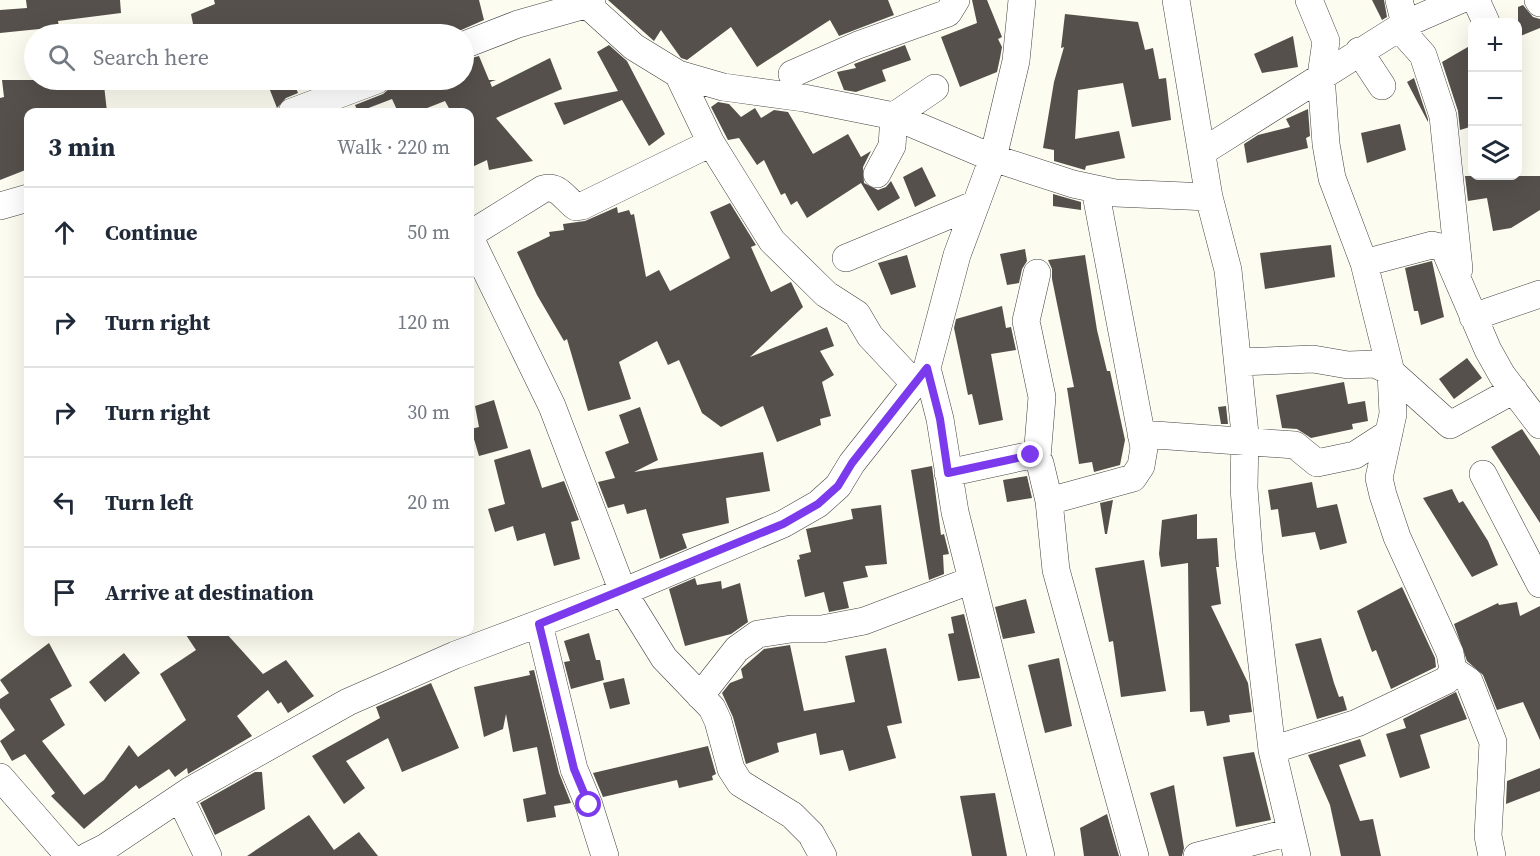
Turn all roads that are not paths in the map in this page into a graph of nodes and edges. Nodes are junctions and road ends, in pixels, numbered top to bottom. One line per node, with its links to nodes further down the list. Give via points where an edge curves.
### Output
1 (956, 0): 13 (street, via 948,13)
2 (1022, 0): 22 (street, via 1016,61)
3 (1176, 0): 21 (street)
4 (1309, 0): 14 (street, via 1326,41)
5 (1460, 0): 8 (street)
6 (1476, 0): 9 (street)
7 (586, 2): 10 (street); 12 (street, via 634,47)
8 (1401, 17): 11 (street); 34 (street, via 1423,55 1443,116)
9 (1484, 18)
10 (474, 41)
11 (1359, 51): 14 (street); 15 (street)
12 (678, 74): 19 (street, via 723,87); 20 (street)
13 (792, 74)
14 (1321, 76): 21 (street); 32 (street, via 1332,178)
15 (1382, 86)
16 (935, 88): 19 (street)
17 (350, 90): 18 (street)
18 (303, 108)
19 (894, 116): 22 (street); 23 (street, via 892,146)
20 (711, 143): 29 (street, via 582,206 576,207 555,189 543,189); 39 (street, via 772,241 826,294 857,314 870,336)
21 (1202, 152): 25 (street)
22 (993, 158): 24 (street); 27 (street)
23 (877, 174)
24 (1095, 189): 25 (street, via 1154,197); 43 (street)
25 (1209, 197): 37 (street, via 1228,270)
26 (24, 199): 28 (street)
27 (975, 204): 31 (street); 39 (street)
28 (0, 206)
29 (474, 234)
30 (474, 239): 51 (street, via 552,406)
31 (846, 258)
32 (1364, 263): 34 (street, via 1438,245 1444,248); 38 (street)
33 (1037, 273): 45 (street, via 1026,321 1042,397)
34 (1461, 286): 36 (street)
35 (1540, 294): 36 (street)
36 (1473, 317): 40 (street, via 1488,350)
37 (1239, 362): 38 (street, via 1313,359 1348,365 1375,364); 44 (street)
38 (1391, 372): 40 (street, via 1450,425); 42 (street, via 1394,407)
39 (921, 376): 46 (street, via 940,419); 51 (street, via 838,486 818,504 783,524)
40 (1514, 390): 41 (street)
41 (1540, 424)
42 (1389, 433): 44 (street, via 1354,455 1317,463 1295,445); 53 (street, via 1379,478 1383,495 1397,537 1450,653)
43 (1141, 434): 44 (street); 48 (street, via 1142,457 1133,478)
44 (1245, 441): 55 (street, via 1249,553)
45 (1037, 458): 46 (street, via 1031,455); 48 (street)
46 (948, 473): 49 (street)
47 (1483, 474): 50 (street)
48 (1049, 501): 65 (street, via 1056,570)
49 (972, 580): 54 (street, via 864,621 758,634 737,649); 64 (street)
50 (1540, 584)
51 (623, 592): 52 (street); 54 (street, via 664,658)
52 (539, 624): 57 (street, via 455,655 348,702); 62 (street, via 574,769)
53 (1453, 670): 55 (street, via 1447,680 1357,723); 67 (street, via 1469,681 1493,742 1488,836)
54 (700, 696): 63 (street, via 718,721 731,769 740,783 792,815 811,834)
55 (1272, 750): 58 (street)
56 (0, 777): 59 (street)
57 (180, 798): 60 (street); 61 (street)
58 (1294, 844): 66 (street)
59 (69, 856)
60 (87, 856)
61 (208, 856)
62 (605, 856)
63 (823, 856)
64 (1041, 856)
65 (1135, 856)
66 (1197, 856)
67 (1492, 856)

